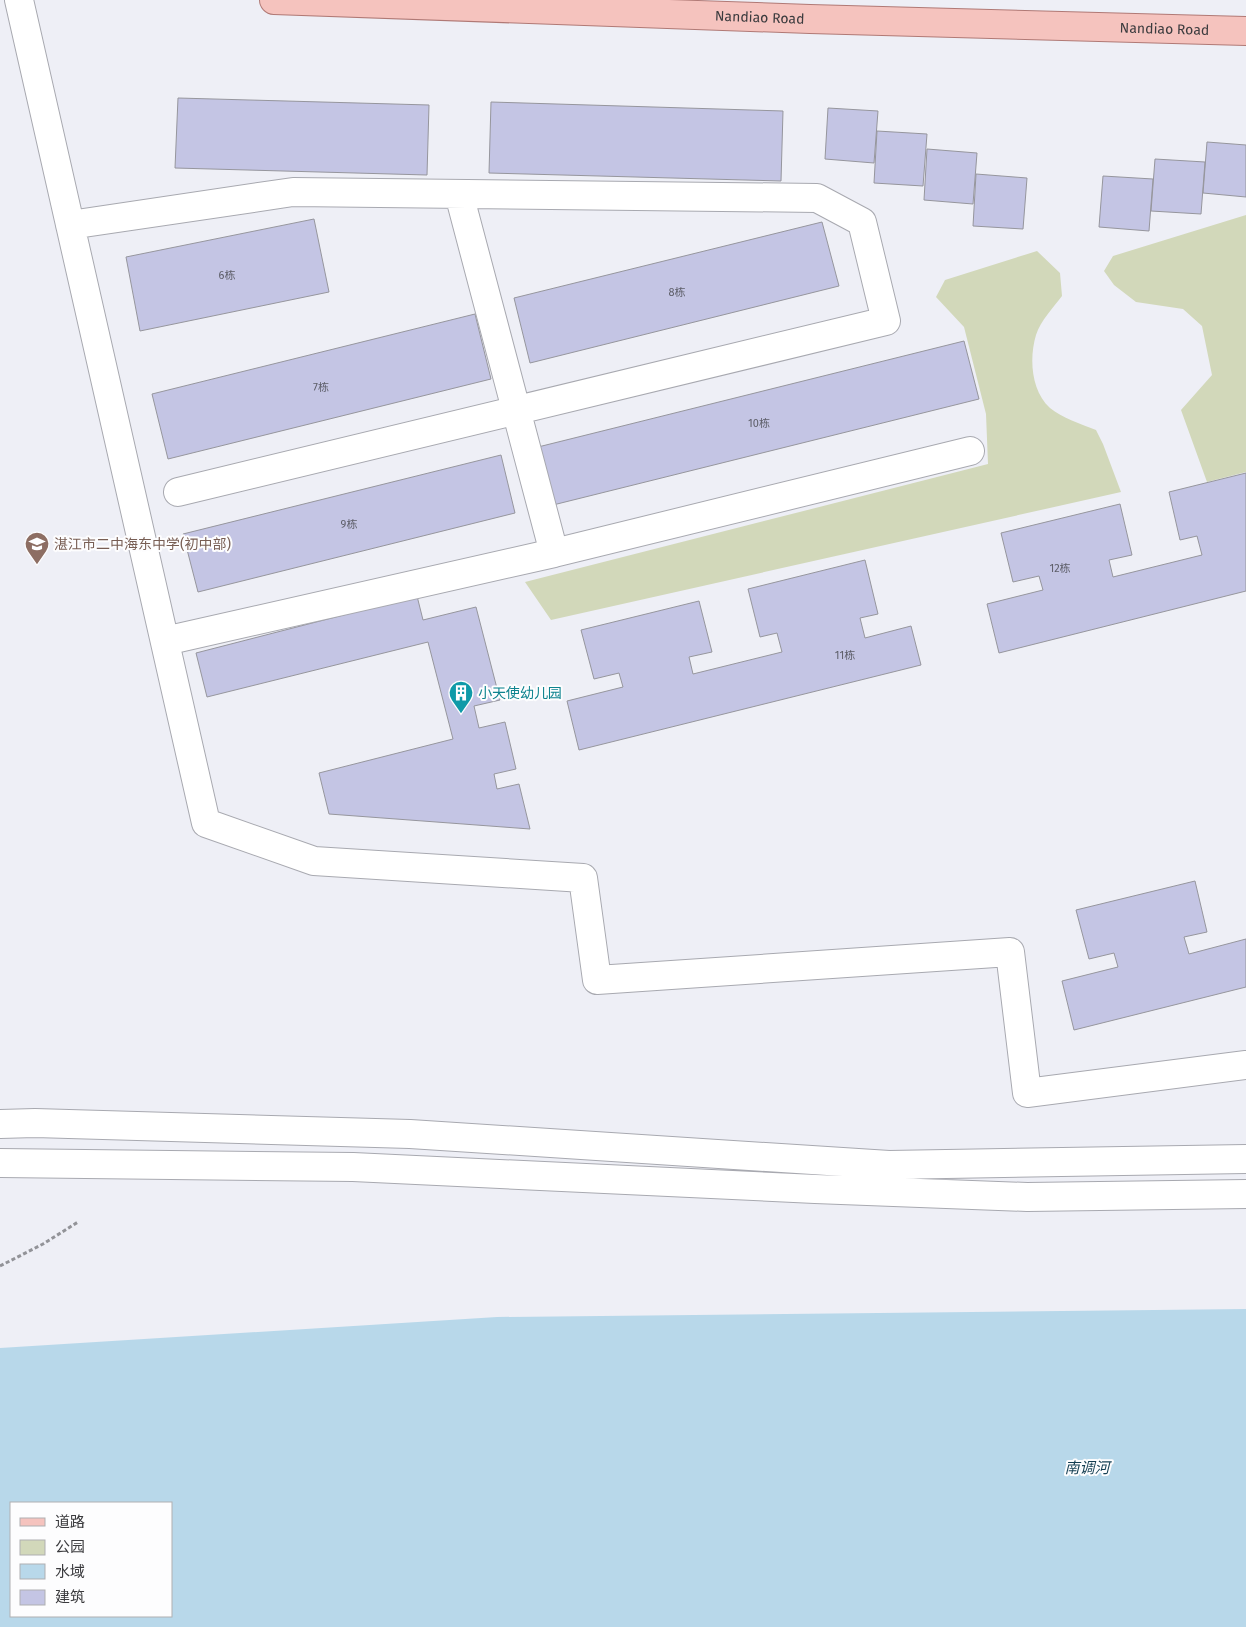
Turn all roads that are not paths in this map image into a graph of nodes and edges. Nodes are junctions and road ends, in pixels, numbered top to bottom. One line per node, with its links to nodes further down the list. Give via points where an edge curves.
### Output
1 (19, 0): 5 (street)
2 (274, 0): 3 (main road, Nandiao Road)
3 (1246, 31)
4 (460, 194): 5 (street, via 292,192); 6 (street); 6 (street, via 817,198 862,222 886,321)
5 (70, 225): 10 (street)
6 (516, 410): 8 (street); 9 (street)
7 (970, 451): 9 (street)
8 (178, 492)
9 (554, 553): 10 (street)
10 (165, 642): 11 (street, via 206,824 314,861 583,878 597,980 1010,952 1028,1094)
11 (1246, 1065)
12 (0, 1124): 13 (street, via 410,1134 889,1165)
13 (1246, 1158)
14 (0, 1163): 15 (street, via 353,1167 1027,1197)
15 (1246, 1194)

